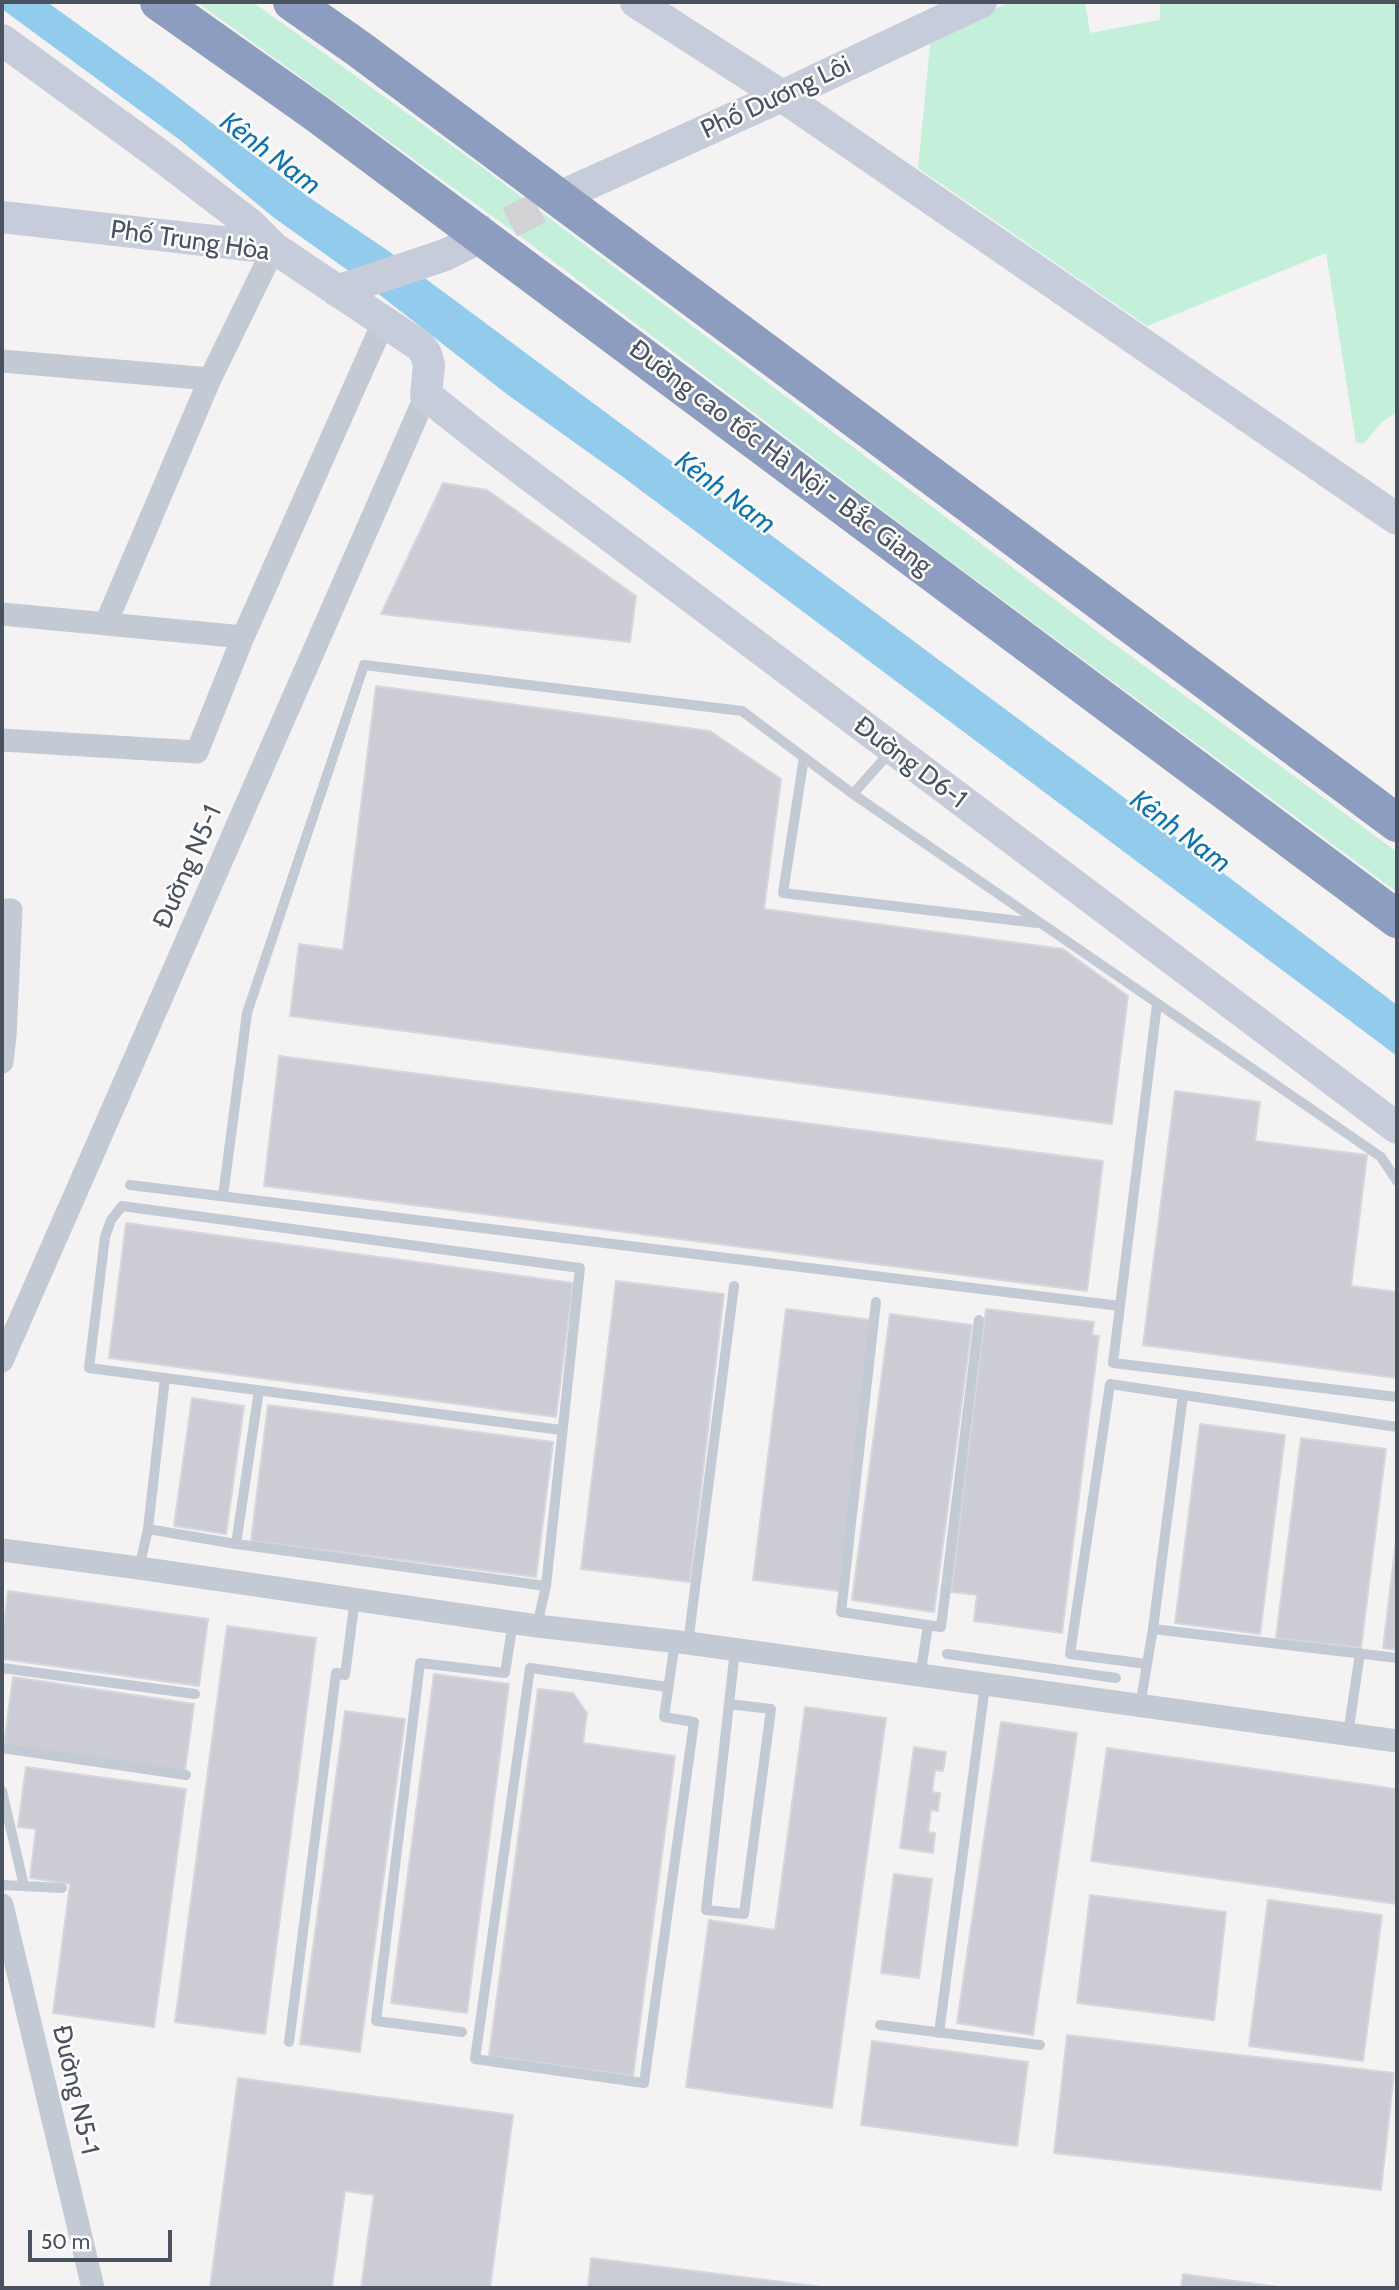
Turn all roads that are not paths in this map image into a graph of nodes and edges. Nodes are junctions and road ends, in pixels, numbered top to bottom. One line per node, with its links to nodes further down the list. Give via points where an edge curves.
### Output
1 (159, 2): 26 (highway, Đường cao tốc Hà Nội - Bắc Giang, via 327,121)
2 (292, 2): 24 (highway)
3 (636, 2): 6 (street)
4 (981, 2): 6 (street, Phố Dương Lôi)
5 (2, 40): 9 (street, via 157,153)
6 (782, 96): 7 (street, Phố Dương Lôi); 16 (street)
7 (570, 192)
8 (2, 217): 9 (street, Phố Trung Hòa)
9 (274, 248): 11 (street, Phố Trung Hòa); 14 (street)
10 (456, 249): 11 (street)
11 (352, 286): 12 (street, Phố Trung Hòa)
12 (383, 323): 15 (street, Phố Trung Hòa, via 426,354); 19 (street)
13 (2, 362): 14 (street)
14 (211, 379): 18 (street)
15 (426, 395): 21 (street, Đường D6-1); 38 (street, Đường N5-1)
16 (1397, 519)
17 (2, 614): 18 (street)
18 (106, 624): 19 (street)
19 (243, 636): 20 (street, via 197,752)
20 (2, 740)
21 (892, 750): 23 (lane); 30 (street, Đường D6-1)
22 (804, 757): 23 (lane); 27 (lane, via 783,892); 33 (lane, via 742,711 364,665 247,1013)
23 (853, 794): 27 (lane)
24 (1397, 823)
25 (2, 910): 29 (street, via 11,910)
26 (1397, 919)
27 (1039, 923): 28 (lane)
28 (1157, 1004): 31 (lane, via 1381,1157); 36 (lane)
29 (2, 1062)
30 (1397, 1128)
31 (1397, 1181)
32 (130, 1185): 33 (lane)
33 (223, 1196): 36 (lane)
34 (734, 1286): 55 (lane)
35 (876, 1302): 52 (lane, via 841,1612)
36 (1120, 1306): 42 (lane, via 1113,1363)
37 (979, 1320): 52 (lane, via 941,1627)
38 (2, 1361)
39 (165, 1378): 40 (lane); 44 (lane, via 89,1368 105,1237 122,1206 580,1268); 45 (lane)
40 (259, 1390): 44 (lane); 46 (lane)
41 (1183, 1395): 43 (lane); 54 (lane); 60 (lane, via 1110,1384 1070,1654)
42 (1397, 1397)
43 (1397, 1427)
44 (561, 1430): 49 (lane)
45 (148, 1529): 46 (lane); 48 (lane)
46 (236, 1544): 49 (lane)
47 (2, 1550): 48 (street)
48 (139, 1568): 50 (street)
49 (546, 1587): 53 (lane)
50 (355, 1599): 51 (street); 81 (lane, via 345,1675 336,1673)
51 (513, 1622): 53 (street); 79 (lane, via 505,1674 420,1663 376,2021)
52 (928, 1625): 62 (lane)
53 (537, 1626): 55 (street)
54 (1153, 1629): 57 (lane); 60 (lane)
55 (682, 1643): 56 (street); 65 (lane)
56 (735, 1650): 62 (street); 67 (lane)
57 (1360, 1653): 59 (lane); 69 (lane)
58 (947, 1654): 63 (lane)
59 (1397, 1658)
60 (1147, 1664): 68 (lane)
61 (2, 1668): 66 (lane)
62 (920, 1676): 64 (street)
63 (1116, 1678)
64 (985, 1686): 68 (street); 80 (lane)
65 (668, 1687): 65 (lane, via 664,1717 694,1722 644,2083 475,2059 530,1668)
66 (195, 1694)
67 (729, 1704): 67 (lane, via 706,1910 744,1914 771,1709)
68 (1140, 1706): 69 (street)
69 (1348, 1734): 70 (street)
70 (1397, 1741)
71 (2, 1748): 72 (lane)
72 (186, 1775)
73 (2, 1791): 75 (lane)
74 (2, 1885): 75 (lane)
75 (24, 1886): 76 (lane)
76 (62, 1888)
77 (2, 1905): 83 (street, Đường N5-1)
78 (880, 2025): 80 (lane)
79 (462, 2032)
80 (939, 2033): 82 (lane)
81 (289, 2042)
82 (1040, 2045)
83 (93, 2288)

